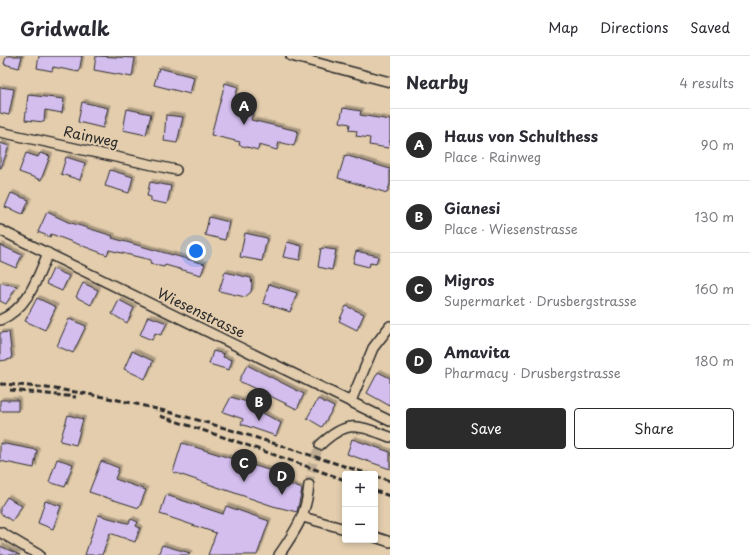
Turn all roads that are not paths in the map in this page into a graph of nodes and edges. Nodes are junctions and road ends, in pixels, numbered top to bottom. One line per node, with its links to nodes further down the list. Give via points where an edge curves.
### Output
1 (291, 56): 2 (street)
2 (390, 82)
3 (0, 132): 4 (street, Rainweg)
4 (176, 170)
5 (0, 230): 6 (street, Wiesenstrasse)
6 (48, 253): 7 (street, via 25,302 8,317); 9 (street, Wiesenstrasse)
7 (0, 320)
8 (389, 330): 9 (street, via 373,348)
9 (351, 401): 10 (street, Wiesenstrasse)
10 (390, 421)
11 (390, 437): 12 (street, via 360,427 348,426)
12 (320, 445)
13 (309, 485): 14 (street)
14 (303, 517): 15 (street); 20 (street)
15 (342, 528)
16 (0, 532): 19 (street)
17 (378, 539): 18 (street)
18 (390, 542)
19 (39, 555)
20 (278, 555)

